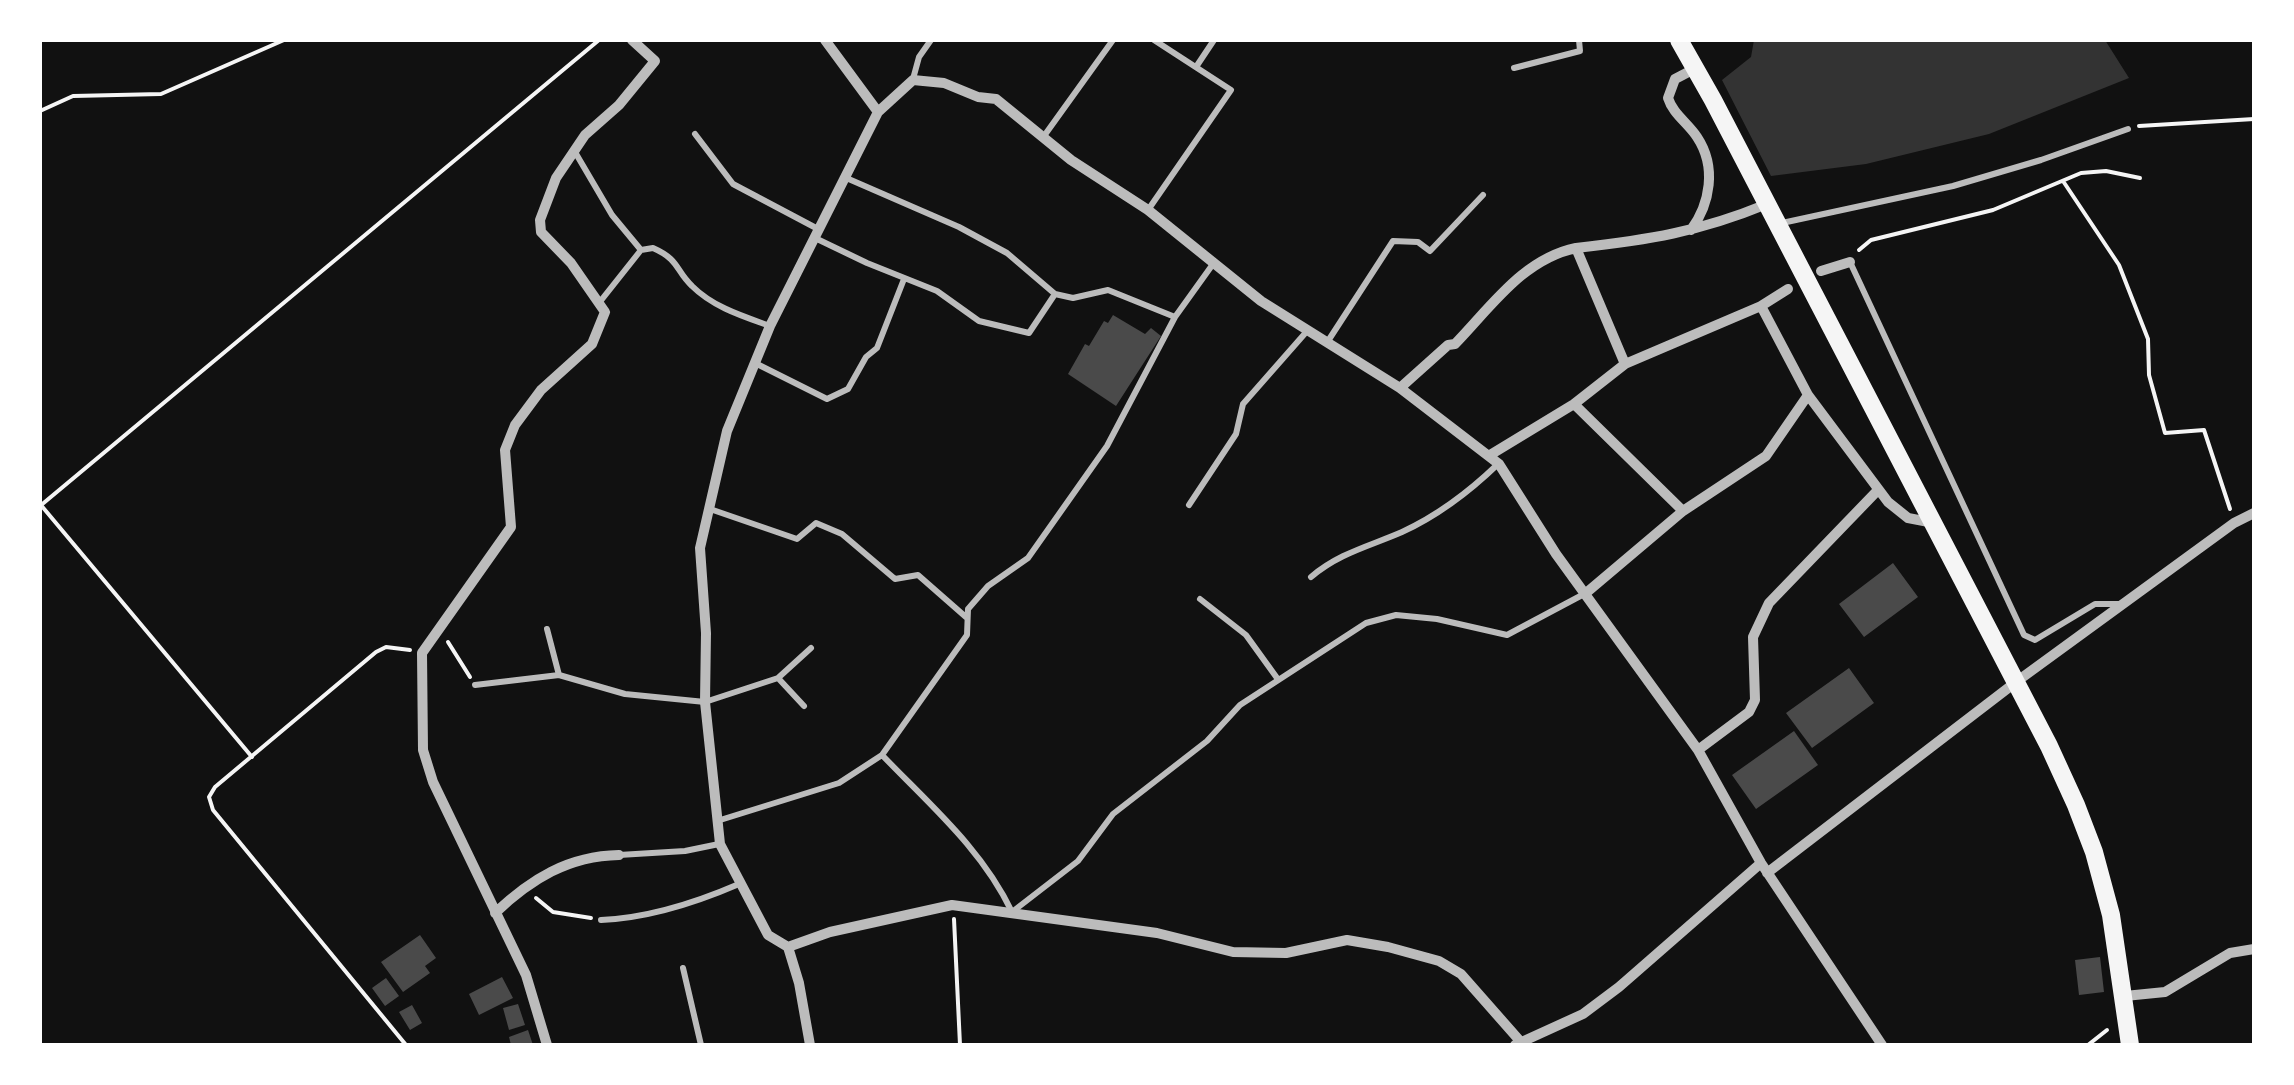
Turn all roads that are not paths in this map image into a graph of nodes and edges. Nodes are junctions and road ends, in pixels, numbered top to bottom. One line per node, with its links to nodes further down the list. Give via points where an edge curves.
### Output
1 (632, 40): 17 (street, via 655,61)
2 (825, 40): 13 (street)
3 (931, 40): 12 (lane)
4 (1113, 40): 16 (lane)
5 (1154, 40): 9 (lane)
6 (1214, 40): 9 (lane)
7 (1579, 40): 10 (lane, via 1580,52)
8 (1678, 40): 11 (main road)
9 (1196, 67): 21 (lane, via 1231,90)
10 (1514, 68)
11 (1696, 68): 20 (main road); 23 (street, via 1675,79 1668,98 1705,154 1708,202)
12 (913, 80): 13 (street); 16 (street, via 996,99)
13 (878, 112): 18 (street)
14 (2128, 129): 22 (lane, via 1953,186)
15 (695, 134): 24 (lane, via 733,184)
16 (1044, 136): 21 (street)
17 (574, 151): 26 (lane); 33 (street, via 556,178 541,232)
18 (844, 177): 24 (street); 32 (lane, via 1007,253)
19 (1483, 194): 38 (lane, via 1430,250 1393,241)
20 (1767, 204): 22 (main road); 23 (street)
21 (1148, 210): 28 (street)
22 (1778, 224): 50 (main road)
23 (1691, 230): 25 (street)
24 (817, 234): 30 (lane); 36 (street)
25 (1576, 248): 40 (street); 41 (street, via 1537,262)
26 (641, 250): 33 (lane); 36 (lane, via 666,254 690,285 724,309)
27 (1850, 262): 29 (street); 54 (lane, via 2024,636 2035,640 2095,604)
28 (1213, 264): 35 (lane); 37 (street)
29 (1821, 272)
30 (904, 279): 32 (lane, via 937,291 978,321 1029,332); 39 (lane, via 878,348 848,389 826,399)
31 (1788, 289): 34 (street)
32 (1055, 294): 35 (lane, via 1073,298 1108,290)
33 (598, 304): 73 (street, via 605,312 592,344 541,390 504,450 512,527 422,653 424,750)
34 (1761, 306): 40 (street); 42 (street)
35 (1175, 317): 55 (lane, via 1107,446 1028,558 988,586 968,608)
36 (770, 326): 39 (street)
37 (1308, 330): 38 (street); 46 (lane, via 1243,404 1236,434)
38 (1328, 341): 41 (street)
39 (755, 363): 47 (street, via 727,431)
40 (1625, 364): 43 (street)
41 (1400, 388): 44 (street)
42 (1808, 395): 45 (street); 48 (street, via 1766,456)
43 (1574, 404): 44 (street); 48 (street)
44 (1495, 459): 51 (lane, via 1469,492 1431,518 1330,562); 52 (street)
45 (1878, 490): 50 (street, via 1898,513); 65 (street, via 1770,604 1753,637 1755,700 1749,712)
46 (1188, 504)
47 (710, 509): 55 (lane, via 798,539 816,523 842,534 896,578 918,574); 63 (street, via 700,548)
48 (1683, 511): 52 (street)
49 (2254, 513): 54 (street)
50 (1934, 522): 61 (main road)
51 (1311, 577)
52 (1586, 593): 60 (lane, via 1506,635 1436,618 1396,615 1366,623); 65 (street)
53 (1200, 599): 60 (lane, via 1246,635)
54 (2123, 604): 61 (street)
55 (968, 619): 66 (lane, via 967,635)
56 (547, 629): 58 (lane)
57 (810, 648): 59 (lane)
58 (559, 675): 62 (lane); 63 (lane, via 625,694)
59 (778, 678): 63 (lane); 64 (lane)
60 (1277, 678): 72 (lane, via 1113,814 1078,861)
61 (2016, 682): 70 (street); 78 (main road, via 2094,852)
62 (475, 685)
63 (705, 702): 67 (street)
64 (804, 706)
65 (1698, 750): 70 (street)
66 (882, 755): 67 (lane, via 840,783); 72 (lane, via 980,856)
67 (716, 821): 68 (street)
68 (720, 844): 69 (lane); 71 (street)
69 (619, 856): 73 (street, via 593,856 542,874)
70 (1764, 868): 79 (street, via 1583,1014); 83 (street)
71 (738, 884): 74 (lane, via 632,918); 75 (street, via 768,935)
72 (1012, 912): 75 (street, via 952,905); 79 (street, via 1157,932 1233,952 1286,953 1348,940 1388,947 1461,974)
73 (495, 913): 80 (street, via 526,975)
74 (601, 920)
75 (788, 947): 82 (street)
76 (2254, 949): 78 (street, via 2230,953 2166,992)
77 (683, 968): 81 (lane)
78 (2125, 996): 84 (main road)
79 (1518, 1043)
80 (547, 1045)
81 (701, 1045)
82 (810, 1045)
83 (1882, 1045)
84 (2130, 1045)

